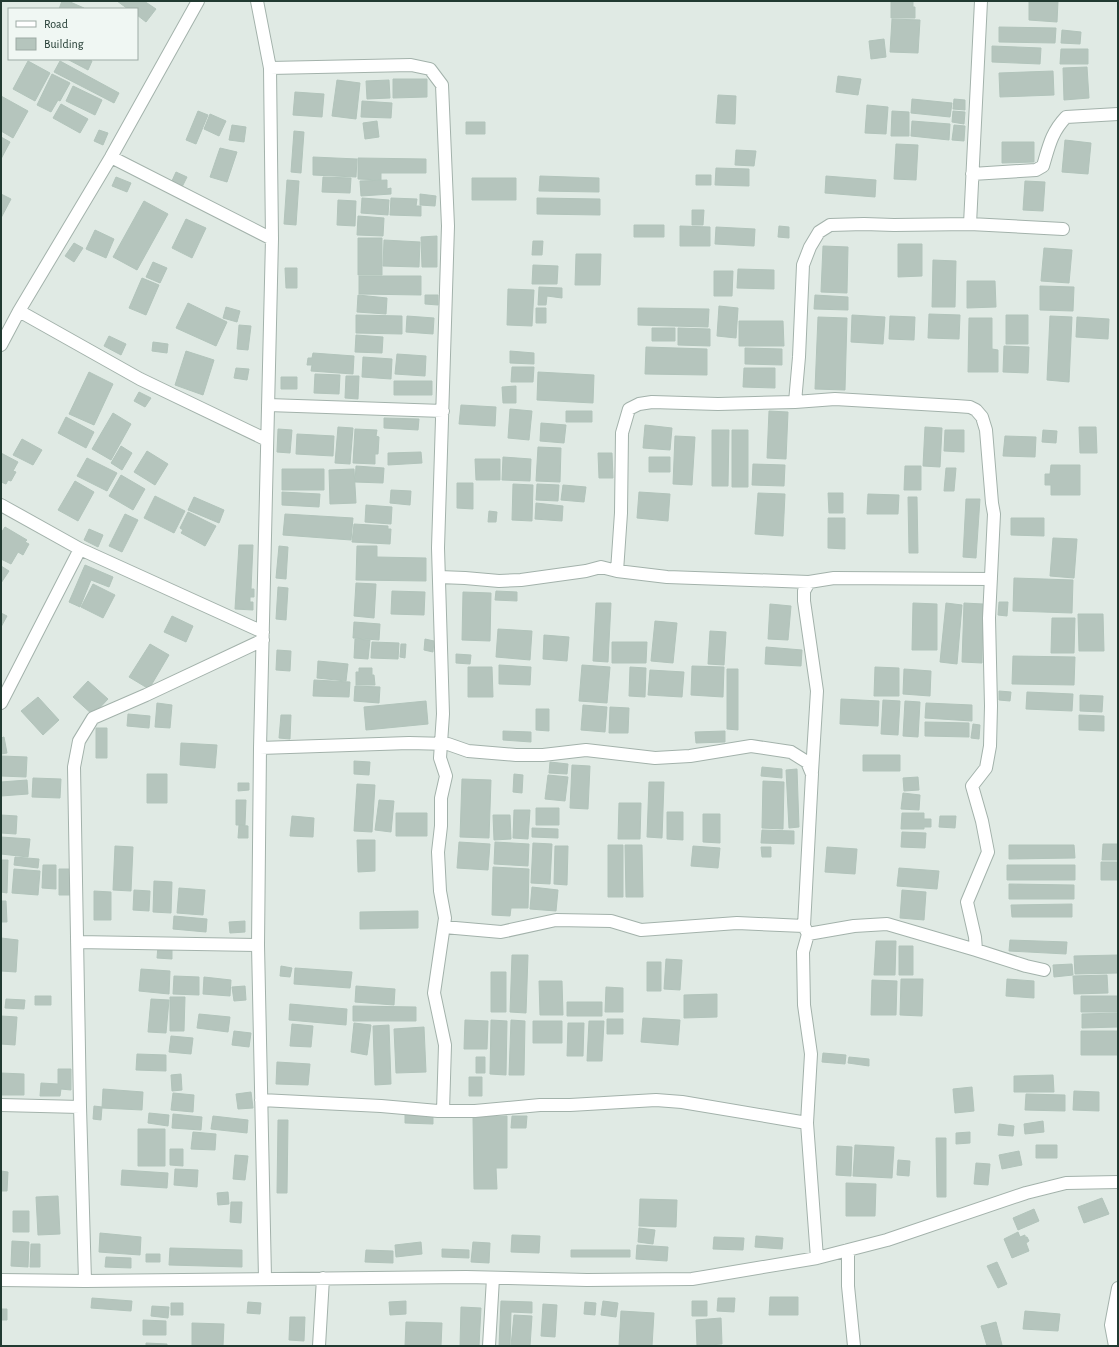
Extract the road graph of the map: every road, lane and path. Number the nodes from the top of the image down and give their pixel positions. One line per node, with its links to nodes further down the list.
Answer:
1 (198, 1): 6 (street)
2 (257, 1): 4 (street)
3 (981, 1): 7 (street)
4 (270, 68): 10 (street); 15 (street)
5 (1118, 114): 7 (street)
6 (111, 157): 10 (street); 11 (street)
7 (972, 174): 8 (street)
8 (970, 224): 9 (street); 13 (street)
9 (1063, 229)
10 (272, 239): 14 (street)
11 (20, 310): 12 (street); 16 (street)
12 (1, 345)
13 (795, 402): 19 (street); 21 (street)
14 (268, 405): 15 (street); 16 (street)
15 (443, 411): 20 (street)
16 (267, 440): 23 (street)
17 (1, 505): 18 (street)
18 (80, 549): 23 (street); 24 (street)
19 (617, 571): 20 (street); 22 (street)
20 (439, 577): 25 (street)
21 (991, 579): 22 (street); 32 (street)
22 (809, 582): 27 (street)
23 (263, 636): 26 (street); 30 (street)
24 (1, 703)
25 (440, 744): 26 (street); 27 (street); 28 (street)
26 (260, 748): 31 (street)
27 (812, 774): 29 (street)
28 (444, 927): 29 (street); 37 (street)
29 (806, 930): 32 (street); 38 (street)
30 (78, 942): 31 (street); 36 (street)
31 (258, 945): 34 (street)
32 (976, 950): 33 (street)
33 (1044, 970)
34 (262, 1100): 37 (street); 42 (street)
35 (1, 1105): 36 (street)
36 (80, 1107): 46 (street)
37 (443, 1111): 38 (street)
38 (807, 1122): 41 (street)
39 (1118, 1182): 40 (street)
40 (848, 1250): 41 (street); 50 (street)
41 (817, 1258): 44 (street)
42 (265, 1278): 43 (street); 46 (street)
43 (323, 1278): 44 (street); 48 (street)
44 (493, 1278): 49 (street)
45 (1, 1280): 46 (street)
46 (85, 1281)
47 (1118, 1288): 51 (street)
48 (319, 1346)
49 (488, 1346)
50 (854, 1346)
51 (1115, 1346)

